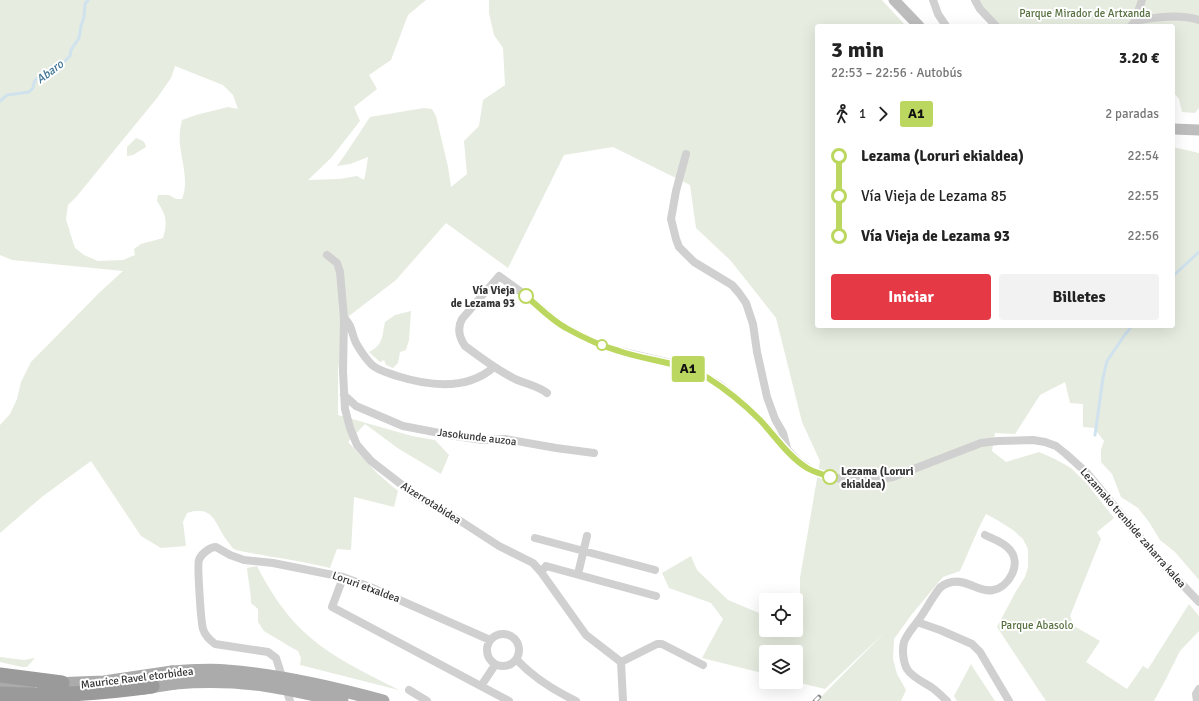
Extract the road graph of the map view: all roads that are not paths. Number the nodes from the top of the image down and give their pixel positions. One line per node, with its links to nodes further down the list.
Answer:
1 (894, 0): 7 (street)
2 (933, 0): 8 (street)
3 (975, 0): 9 (street)
4 (1142, 0): 6 (street)
5 (1199, 20): 6 (street)
6 (1133, 23)
7 (917, 24)
8 (945, 24)
9 (994, 24)
10 (1175, 129): 11 (street)
11 (1199, 130)
12 (686, 154): 18 (street)
13 (327, 255): 14 (street, Aizerrotabidea)
14 (344, 318): 15 (street); 17 (street, Aizerrotabidea)
15 (494, 367): 16 (street); 18 (street)
16 (547, 393)
17 (344, 395): 19 (street, Jasokunde auzoa); 25 (street, Aizerrotabidea)
18 (788, 451): 29 (street, Lezamako trenbide zaharra kalea)
19 (594, 453)
20 (985, 535): 30 (street)
21 (587, 536): 23 (street)
22 (535, 538): 23 (street)
23 (584, 551): 24 (street); 26 (street)
24 (655, 570)
25 (542, 572): 26 (street); 33 (street, Aizerrotabidea)
26 (578, 574): 28 (street)
27 (341, 583): 39 (street, Loruri etxaldea)
28 (656, 596)
29 (1199, 602)
30 (917, 622): 54 (street); 55 (street)
31 (490, 640): 32 (street); 32 (street); 47 (street, Loruri etxaldea)
32 (517, 660): 52 (street)
33 (621, 662): 34 (street); 53 (street)
34 (703, 665)
35 (493, 668): 39 (street)
36 (0, 676): 41 (highway)
37 (62, 684): 40 (main road); 41 (highway)
38 (152, 686): 40 (highway, Maurice Ravel etorbidea); 46 (main road, Maurice Ravel etorbidea); 48 (main road, Maurice Ravel etorbidea, bridge)
39 (481, 686): 51 (street, Loruri etxaldea)
40 (106, 687): 41 (highway); 45 (highway); 49 (main road, Maurice Ravel etorbidea, bridge)
41 (39, 688): 43 (highway)
42 (1199, 689): 56 (street)
43 (3, 690)
44 (409, 690): 50 (street)
45 (60, 701)
46 (86, 701)
47 (290, 701)
48 (342, 701)
49 (383, 701)
50 (427, 701)
51 (509, 701)
52 (576, 701)
53 (623, 701)
54 (947, 701)
55 (1009, 701)
56 (1197, 701)

